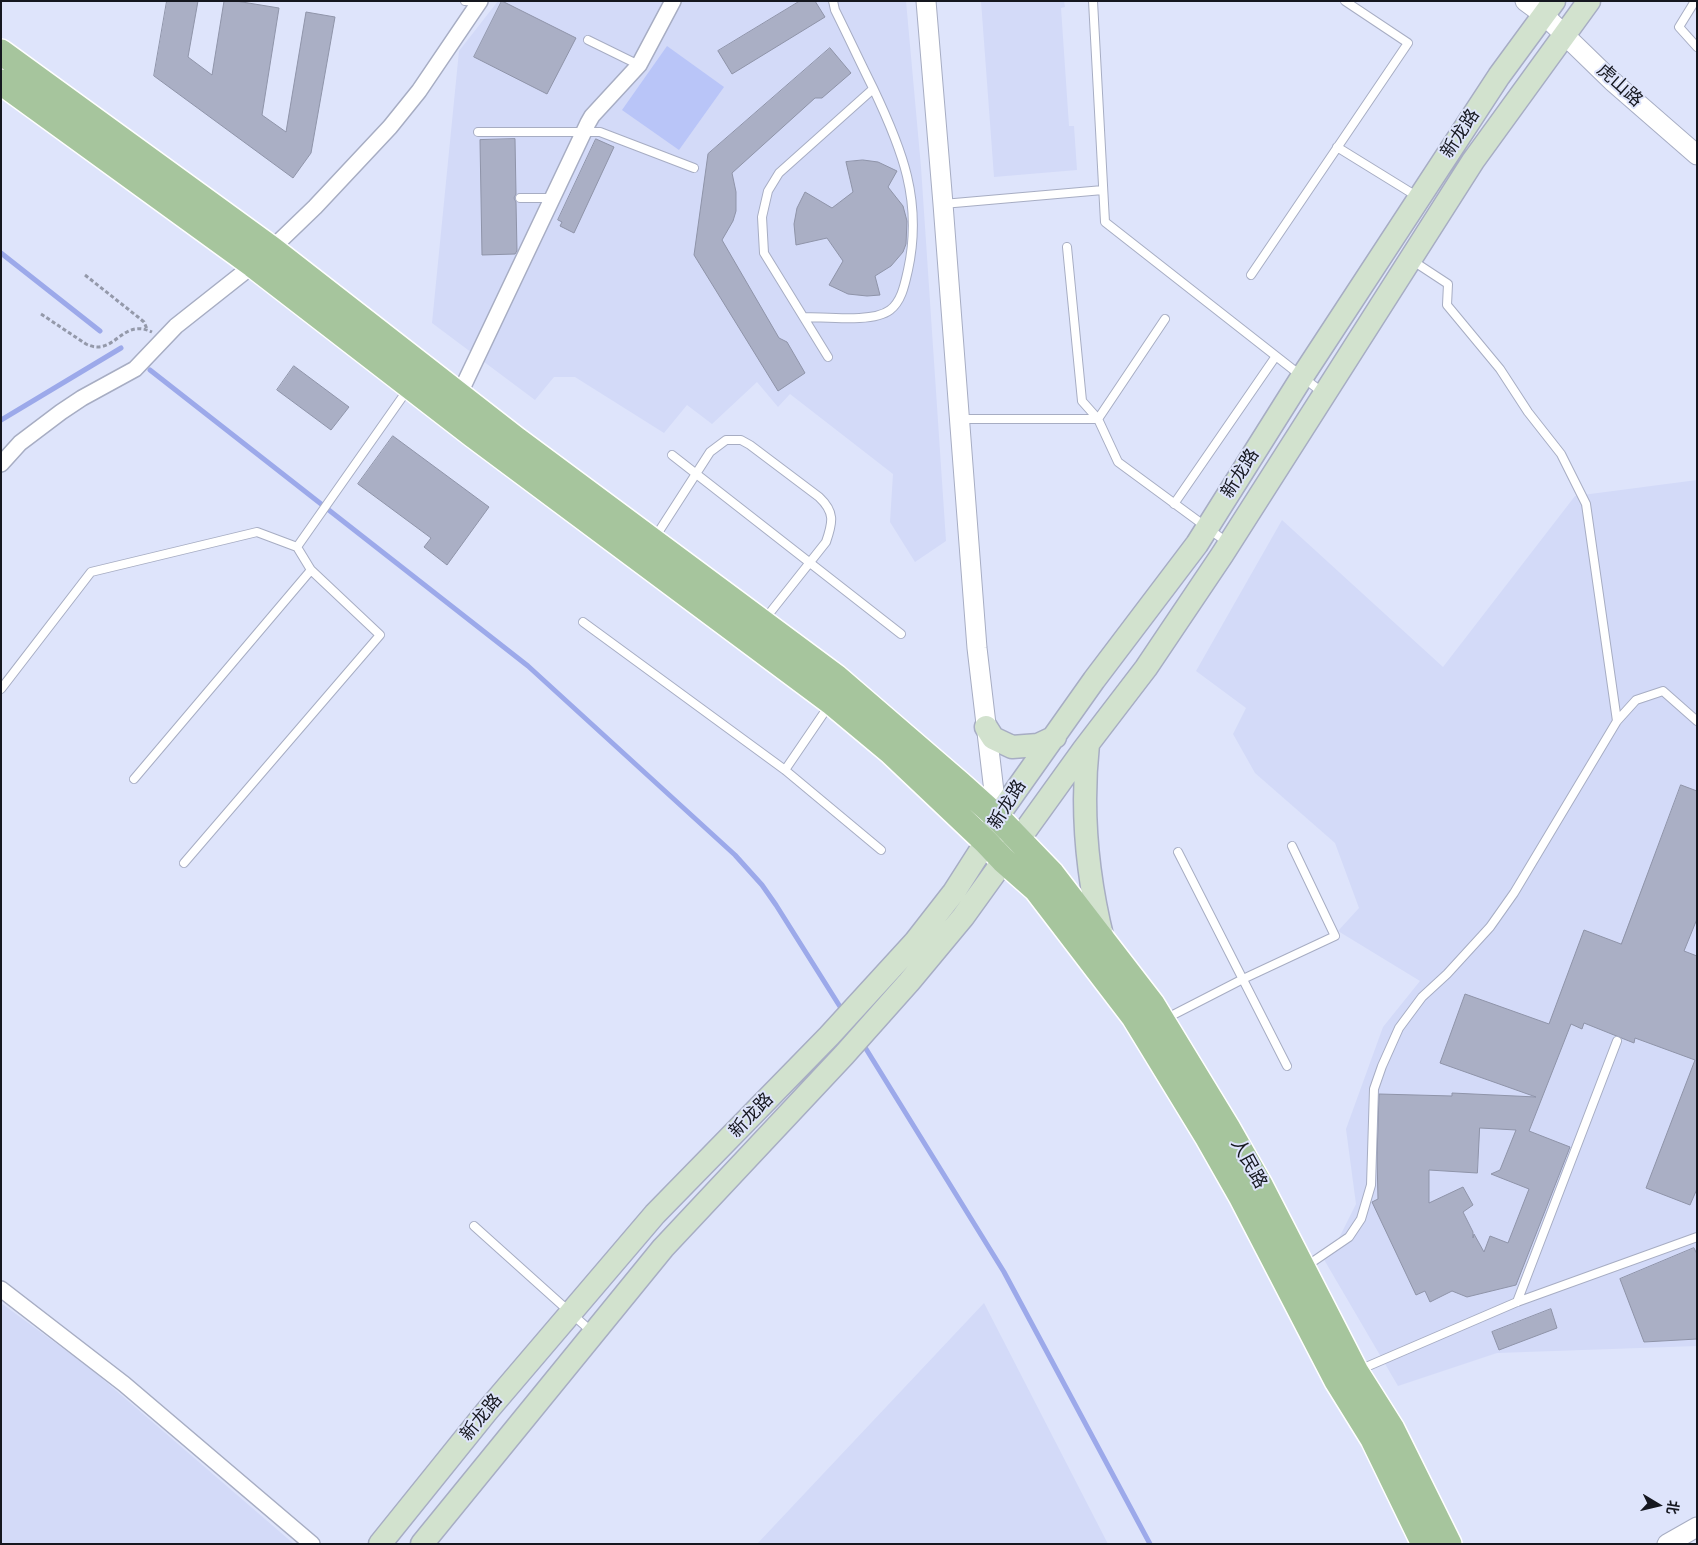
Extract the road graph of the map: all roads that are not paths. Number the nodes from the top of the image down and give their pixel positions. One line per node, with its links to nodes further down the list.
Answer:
1 (673, 1): 15 (street)
2 (833, 1): 17 (lane)
3 (926, 1): 27 (street)
4 (1093, 1): 23 (lane)
5 (1345, 1): 20 (lane)
6 (1525, 1): 10 (street, 虎山路)
7 (1589, 1): 11 (main road, 新龙路)
8 (1695, 1): 13 (lane)
9 (475, 2): 29 (street)
10 (1549, 8): 11 (street, 虎山路); 26 (main road, 新龙路)
11 (1564, 34): 21 (street, 虎山路); 30 (main road, 新龙路)
12 (588, 40): 15 (lane)
13 (1697, 47)
14 (1, 52): 29 (main road, 人民路)
15 (639, 65): 18 (street)
16 (1, 82): 31 (main road, 人民路)
17 (873, 89): 33 (lane); 33 (lane)
18 (584, 131): 19 (lane); 22 (lane); 25 (street)
19 (478, 132)
20 (1337, 147): 26 (lane); 32 (lane)
21 (1697, 155)
22 (694, 168)
23 (1103, 190): 27 (lane); 35 (lane)
24 (520, 198): 25 (lane)
25 (552, 198): 39 (street)
26 (1419, 198): 37 (main road, 新龙路)
27 (943, 204): 41 (street)
28 (1067, 246): 42 (lane)
29 (272, 249): 31 (street); 39 (main road, 人民路)
30 (1410, 259): 40 (main road, 新龙路); 59 (lane)
31 (253, 265): 38 (main road, 人民路); 44 (street)
32 (1251, 275)
33 (804, 317): 36 (lane)
34 (1165, 319): 42 (lane)
35 (1276, 356): 37 (lane); 46 (lane)
36 (828, 357)
37 (1302, 377): 40 (lane); 47 (main road, 新龙路)
38 (410, 386): 50 (lane); 57 (main road, 人民路)
39 (459, 394): 48 (main road, 人民路)
40 (1324, 394): 49 (main road, 新龙路)
41 (959, 418): 42 (lane); 60 (street)
42 (1098, 419): 46 (lane)
43 (672, 455): 45 (lane)
44 (1, 464)
45 (696, 474): 48 (lane); 51 (lane); 51 (lane)
46 (1174, 504): 47 (lane)
47 (1207, 528): 49 (lane); 61 (main road, 新龙路)
48 (653, 541): 54 (main road, 人民路)
49 (1229, 544): 62 (main road, 新龙路)
50 (297, 547): 52 (lane); 56 (lane)
51 (810, 562): 54 (lane); 55 (lane)
52 (311, 570): 64 (lane); 72 (lane)
53 (583, 622): 63 (lane)
54 (763, 623): 65 (main road, 人民路)
55 (901, 634)
56 (1, 689)
57 (831, 702): 63 (lane); 67 (main road, 人民路)
58 (1697, 720): 59 (lane)
59 (1617, 721): 80 (lane)
60 (986, 727): 61 (main road); 65 (street)
61 (1055, 737): 65 (main road, 新龙路)
62 (1088, 744): 66 (main road, 新龙路); 73 (main road)
63 (785, 770): 69 (lane)
64 (134, 779)
65 (997, 817): 66 (main road, 人民路); 67 (main road, 新龙路)
66 (1018, 840): 71 (main road, 新龙路); 73 (main road, 人民路)
67 (986, 842): 71 (main road, 人民路); 83 (main road, 新龙路)
68 (1292, 846): 74 (lane)
69 (881, 850)
70 (1178, 852): 74 (lane)
71 (1003, 860): 75 (main road, 人民路); 84 (main road, 新龙路)
72 (184, 863)
73 (1103, 941): 75 (main road, 人民路)
74 (1243, 979): 75 (lane); 77 (lane)
75 (1152, 1026): 80 (main road, 人民路)
76 (1617, 1041): 82 (lane)
77 (1287, 1066)
78 (474, 1226): 83 (lane)
79 (1697, 1237): 82 (lane)
80 (1294, 1273): 85 (main road, 人民路)
81 (1, 1289): 87 (street)
82 (1517, 1302): 85 (lane)
83 (570, 1313): 84 (lane); 88 (main road, 新龙路)
84 (593, 1334): 89 (main road, 新龙路)
85 (1346, 1376): 90 (main road, 人民路); 91 (main road, 人民路)
86 (1697, 1527): 92 (street)
87 (312, 1544)
88 (380, 1544)
89 (422, 1544)
90 (1424, 1544)
91 (1449, 1544)
92 (1667, 1544)

